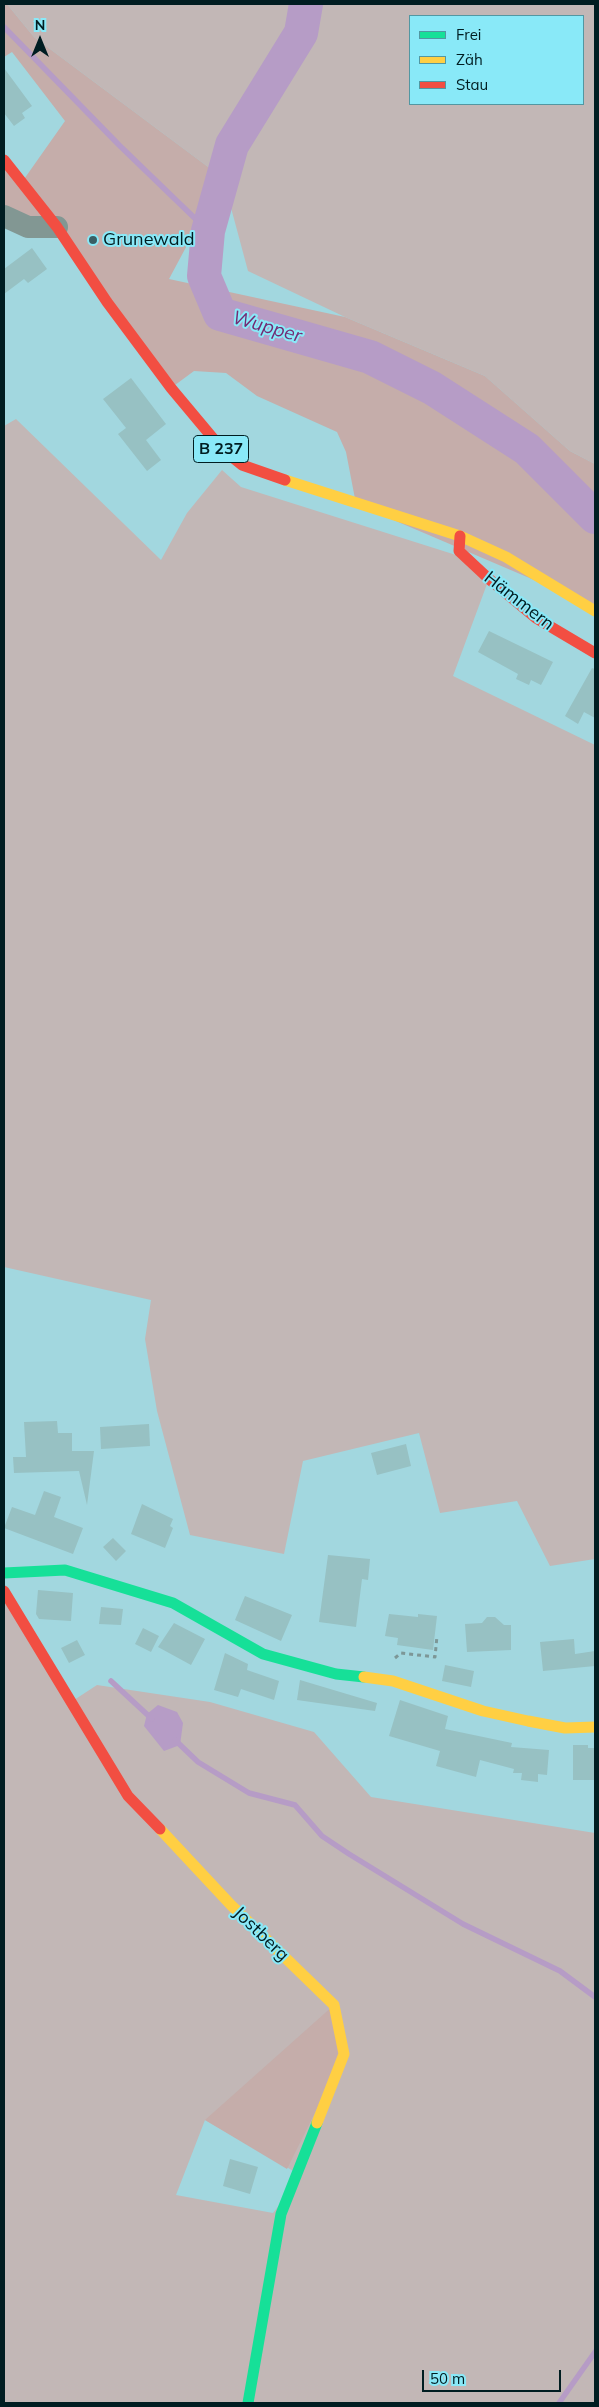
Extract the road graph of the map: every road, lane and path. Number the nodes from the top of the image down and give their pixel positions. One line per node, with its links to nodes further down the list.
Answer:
1 (4, 160): 3 (street, B 237)
2 (4, 216): 3 (street)
3 (57, 227): 4 (street, B 237)
4 (460, 536): 5 (street, B 237); 6 (street, Hämmern)
5 (595, 610)
6 (595, 653)
7 (4, 1573): 11 (street)
8 (4, 1591): 12 (street, Jostberg)
9 (437, 1636): 10 (path)
10 (394, 1658)
11 (595, 1727)
12 (248, 2403)

